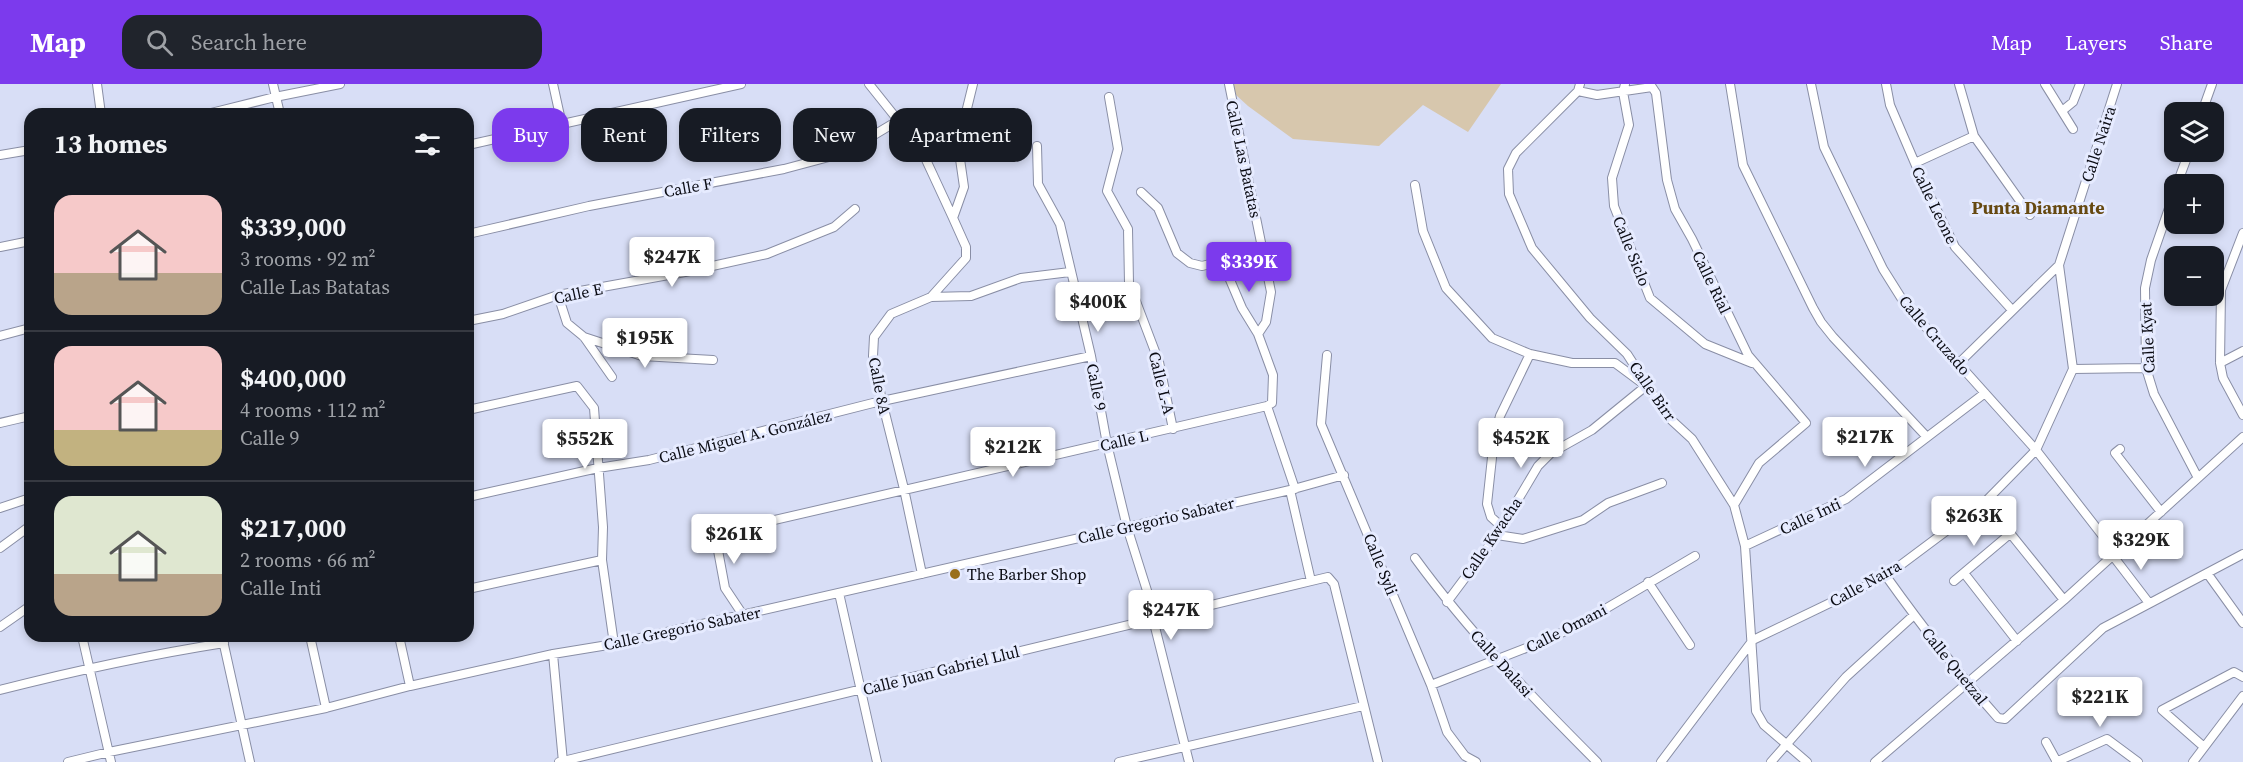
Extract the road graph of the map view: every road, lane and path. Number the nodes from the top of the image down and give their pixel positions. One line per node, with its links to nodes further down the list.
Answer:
1 (97, 84): 22 (street)
2 (273, 84): 19 (street)
3 (340, 84): 19 (street)
4 (553, 84): 25 (street)
5 (741, 84): 28 (street)
6 (869, 84): 26 (street)
7 (974, 84): 43 (street)
8 (1229, 84): 56 (street, Calle Las Batatas)
9 (1730, 84): 79 (street)
10 (1811, 84): 65 (street, Calle Cruzado)
11 (1886, 84): 38 (street, Calle Leone)
12 (1959, 84): 31 (street)
13 (2045, 84): 27 (street, Calle Naira)
14 (2080, 84): 27 (street)
15 (2117, 84): 49 (street, Calle Naira)
16 (2212, 84): 21 (street)
17 (1579, 87): 18 (street, Calle Rial); 70 (street, Calle Birr)
18 (1624, 88): 64 (street, Calle Rial); 64 (street, Calle Siclo)
19 (275, 97): 23 (street); 24 (street)
20 (1109, 97): 78 (street, Calle L-A)
21 (2206, 102)
22 (100, 108)
23 (234, 108)
24 (278, 108)
25 (558, 108)
26 (889, 108)
27 (2062, 111): 30 (street, Calle Naira)
28 (569, 123)
29 (889, 126): 45 (street, Calle F)
30 (2073, 129)
31 (1974, 136): 38 (street); 42 (street)
32 (492, 140): 33 (street)
33 (474, 144)
34 (1037, 146): 50 (street, Calle 9)
35 (24, 151): 36 (street)
36 (0, 155)
37 (927, 162): 43 (street)
38 (1915, 163): 53 (street, Calle Leone)
39 (1415, 185): 60 (street)
40 (1141, 192): 56 (street)
41 (855, 209): 51 (street, Calle E)
42 (2030, 215)
43 (953, 218): 52 (street)
44 (2164, 223): 67 (street, Calle Kyat)
45 (474, 233)
46 (2243, 233): 66 (street)
47 (24, 242): 48 (street)
48 (0, 248)
49 (2059, 265): 53 (street); 68 (street, Calle Naira)
50 (1070, 272): 52 (street, Calle 8A); 62 (street, Calle 9)
51 (558, 295): 54 (street, Calle E); 58 (street)
52 (931, 297): 72 (street, Calle 8A)
53 (2012, 310): 65 (street)
54 (474, 320)
55 (24, 330): 57 (street)
56 (1258, 334): 73 (street)
57 (0, 336)
58 (584, 337): 63 (street); 69 (street)
59 (2243, 351): 66 (street)
60 (1530, 354): 70 (street); 96 (street)
61 (1327, 355): 85 (street, Calle Syli)
62 (1091, 356): 72 (street, Calle Miguel A. González); 81 (street, Calle 9)
63 (713, 360)
64 (1754, 363): 93 (street, Calle Rial)
65 (1959, 363): 71 (street, Calle Cruzado)
66 (2220, 363): 75 (street)
67 (2146, 368): 68 (street); 86 (street, Calle Kyat)
68 (2073, 369): 83 (street, Calle Naira)
69 (612, 378)
70 (1646, 386): 93 (street, Calle Birr); 96 (street, Calle Kwacha)
71 (1985, 393): 79 (street, Calle Inti); 83 (street, Calle Cruzado)
72 (882, 401): 84 (street, Calle Miguel A. González); 88 (street, Calle 8A)
73 (1267, 406): 78 (street, Calle L); 89 (street)
74 (474, 409): 84 (street)
75 (2243, 415)
76 (24, 417): 77 (street)
77 (0, 423)
78 (1173, 429): 81 (street, Calle L)
79 (1926, 436): 101 (street, Calle Inti)
80 (2243, 437): 86 (street)
81 (1107, 444): 88 (street, Calle L); 97 (street, Calle 9)
82 (2120, 449): 95 (street)
83 (2036, 450): 92 (street, Calle Naira); 104 (street, Calle Cruzado)
84 (598, 468): 90 (street, Calle Miguel A. González); 107 (street)
85 (1344, 475): 89 (street, Calle Gregorio Sabater); 141 (street, Calle Syli)
86 (2198, 478): 95 (street)
87 (1662, 483): 100 (street)
88 (904, 489): 110 (street, Calle 8A); 121 (street, Calle L)
89 (1292, 490): 97 (street, Calle Gregorio Sabater); 112 (street)
90 (474, 496)
91 (24, 500): 94 (street)
92 (1985, 502): 99 (street); 111 (street, Calle Naira)
93 (1734, 505): 101 (street, Calle Birr)
94 (0, 508)
95 (2161, 512): 104 (street)
96 (1503, 526): 100 (street, Calle Kwacha)
97 (1127, 527): 110 (street, Calle Gregorio Sabater); 123 (street, Calle 9)
98 (24, 530): 102 (street)
99 (2011, 533): 108 (street); 117 (street)
100 (1497, 535): 118 (street, Calle Kwacha)
101 (1745, 546): 126 (street, Calle Birr)
102 (0, 548)
103 (2243, 554): 109 (street, Calle Quetzal)
104 (2115, 555): 117 (street); 119 (street, Calle Cruzado)
105 (1695, 556): 114 (street, Calle Omani)
106 (1415, 558): 118 (street, Calle Dalasi)
107 (602, 560): 115 (street); 133 (street)
108 (1964, 573): 113 (street); 132 (street)
109 (2207, 573): 119 (street, Calle Quetzal); 124 (street)
110 (922, 574): 116 (street, Calle Gregorio Sabater)
111 (1886, 576): 122 (street, Calle Quetzal); 126 (street, Calle Naira)
112 (1311, 581): 123 (street, Calle Juan Gabriel Llul); 145 (street, Calle Juan Gabriel Llul)
113 (1954, 581)
114 (1648, 582): 134 (street); 136 (street, Calle Omani)
115 (474, 588)
116 (839, 592): 121 (street, Calle Gregorio Sabater); 142 (street)
117 (2064, 600): 132 (street)
118 (1447, 602): 136 (street, Calle Dalasi)
119 (2149, 603): 139 (street, Calle Quetzal)
120 (24, 610): 125 (street)
121 (743, 615): 133 (street, Calle Gregorio Sabater)
122 (1914, 615): 139 (street, Calle Quetzal); 149 (street)
123 (1153, 619): 142 (street, Calle Juan Gabriel Llul); 150 (street, Calle 9)
124 (2243, 623)
125 (0, 627)
126 (1753, 640): 149 (street, Calle Birr); 163 (street, Calle Naira)
127 (83, 642): 137 (street)
128 (213, 642): 137 (street)
129 (223, 642): 147 (street)
130 (310, 642): 146 (street)
131 (400, 642): 140 (street)
132 (2017, 642): 139 (street)
133 (614, 644): 135 (street, Calle Gregorio Sabater)
134 (1690, 645)
135 (553, 654): 140 (street, Calle Gregorio Sabater); 156 (street)
136 (1499, 660): 141 (street, Calle Omani); 162 (street, Calle Dalasi)
137 (88, 668): 143 (street); 152 (street)
138 (2243, 677): 151 (street)
139 (1968, 684): 166 (street)
140 (410, 686): 146 (street, Calle Gregorio Sabater)
141 (1431, 686): 161 (street, Calle Syli)
142 (860, 689): 156 (street, Calle Juan Gabriel Llul); 157 (street)
143 (0, 690)
144 (2243, 696): 151 (street)
145 (1364, 706): 150 (street); 160 (street)
146 (326, 708): 147 (street, Calle Gregorio Sabater)
147 (242, 726): 152 (street, Calle Gregorio Sabater); 155 (street)
148 (2046, 742): 167 (street)
149 (1786, 744): 164 (street); 165 (street, Calle Birr)
150 (1185, 745): 158 (street); 159 (street, Calle 9)
151 (2204, 747): 169 (street)
152 (109, 752): 153 (street, Calle Gregorio Sabater); 154 (street)
153 (68, 762)
154 (111, 762)
155 (250, 762)
156 (562, 762)
157 (877, 762)
158 (1119, 762)
159 (1189, 762)
160 (1378, 762)
161 (1476, 762)
162 (1597, 762)
163 (1660, 762)
164 (1771, 762)
165 (1807, 762)
166 (1875, 762)
167 (2056, 762): 168 (street)
168 (2138, 762)
169 (2193, 762)

